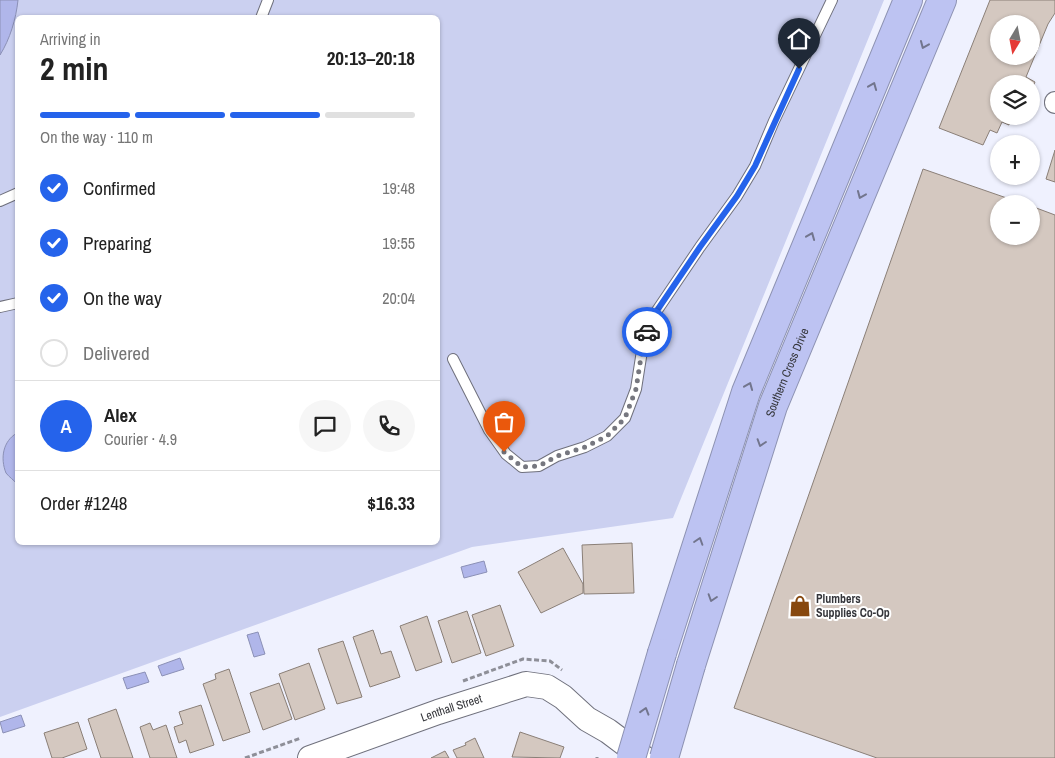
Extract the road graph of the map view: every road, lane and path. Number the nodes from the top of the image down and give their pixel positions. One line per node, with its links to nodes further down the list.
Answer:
1 (268, 0): 5 (lane)
2 (832, 0): 10 (lane)
3 (908, 0): 14 (highway, one-way to 3, bridge)
4 (942, 0): 16 (highway, Southern Cross Drive, one-way to 16, bridge)
5 (261, 15)
6 (15, 194): 7 (lane)
7 (0, 201)
8 (15, 303): 9 (lane)
9 (0, 307)
10 (453, 360)
11 (588, 718): 12 (street, Lenthall Street); 13 (street, Lenthall Street); 15 (street, Lenthall Street)
12 (310, 758)
13 (619, 758)
14 (631, 758)
15 (644, 758)
16 (664, 758)

